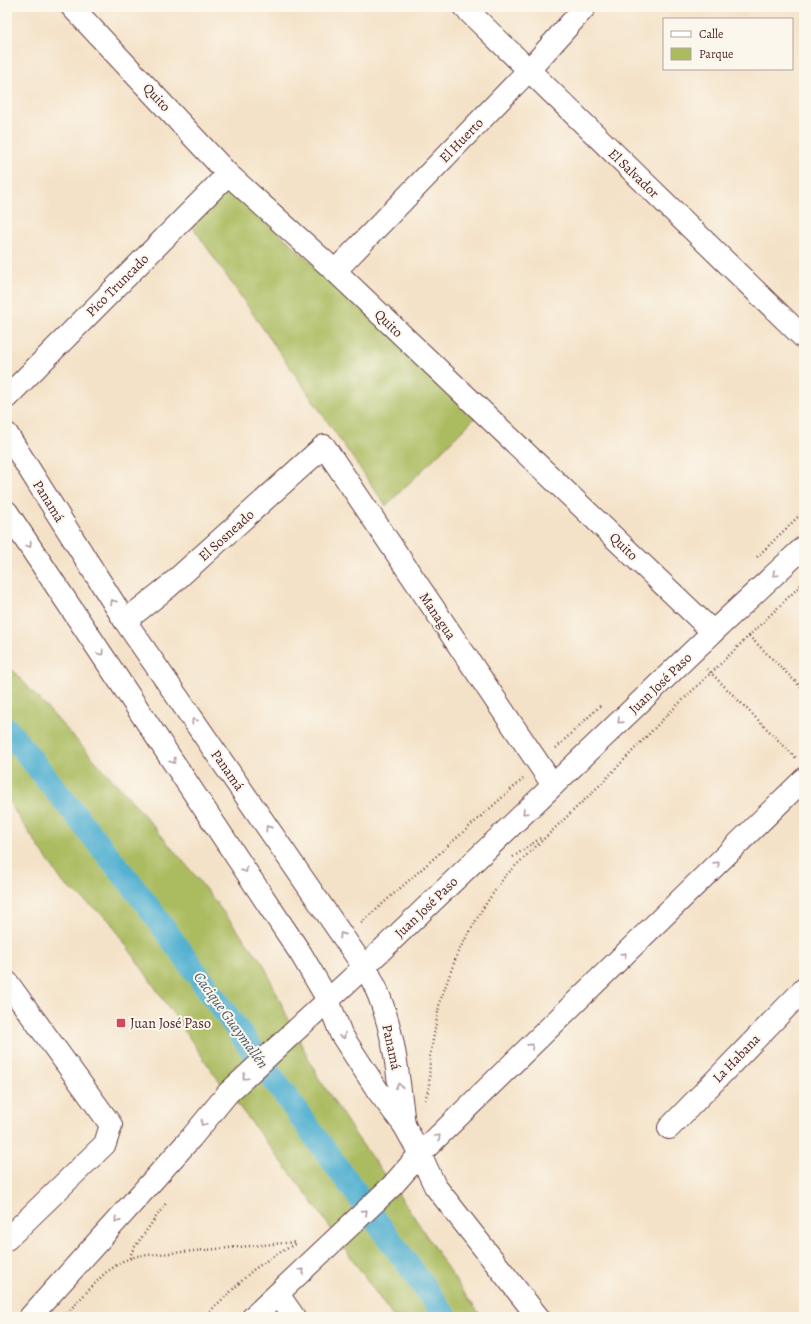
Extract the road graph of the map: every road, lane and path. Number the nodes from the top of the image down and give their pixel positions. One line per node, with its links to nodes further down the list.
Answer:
1 (72, 7): 5 (main road, Quito)
2 (464, 7): 4 (main road, El Salvador)
3 (585, 7): 4 (main road, El Huerto)
4 (529, 70): 6 (main road, El Huerto); 7 (main road, El Salvador)
5 (228, 174): 6 (main road, Quito); 8 (main road, Pico Truncado)
6 (335, 271): 18 (main road, Quito)
7 (804, 338)
8 (7, 397)
9 (7, 434): 17 (main road, Panamá, one-way to 9)
10 (324, 446): 17 (main road, El Sosneado); 24 (main road, Managua)
11 (804, 511): 14 (path)
12 (7, 512): 31 (main road, Panamá, one-way to 31)
13 (804, 547): 16 (main road, Juan José Paso, one-way to 16)
14 (753, 561)
15 (804, 582): 19 (path)
16 (729, 616): 18 (main road, Juan José Paso); 19 (path)
17 (125, 622): 28 (main road, Panamá, one-way to 17)
18 (713, 632): 20 (main road, Juan José Paso)
19 (749, 636): 21 (path); 22 (path)
20 (691, 653): 21 (path); 26 (main road, Juan José Paso, one-way to 26)
21 (711, 673): 25 (path); 33 (path)
22 (804, 690)
23 (606, 700): 24 (path)
24 (538, 765): 26 (main road, Managua); 27 (path)
25 (801, 770): 34 (main road, one-way to 25)
26 (553, 785): 28 (main road, Juan José Paso, one-way to 28)
27 (356, 927)
28 (364, 967): 31 (main road, Juan José Paso); 33 (main road, Panamá, one-way to 28)
29 (7, 982): 35 (main road)
30 (804, 989): 32 (main road, La Habana)
31 (328, 1000): 33 (main road, Panamá, one-way to 33); 37 (main road, Juan José Paso, one-way to 37)
32 (669, 1128)
33 (406, 1130): 34 (main road, Panamá)
34 (420, 1154): 36 (main road, one-way to 34); 42 (main road, Panamá)
35 (7, 1239)
36 (278, 1294): 40 (main road); 41 (main road)
37 (30, 1317)
38 (63, 1317): 39 (path)
39 (204, 1317)
40 (253, 1317)
41 (294, 1317)
42 (538, 1317)

